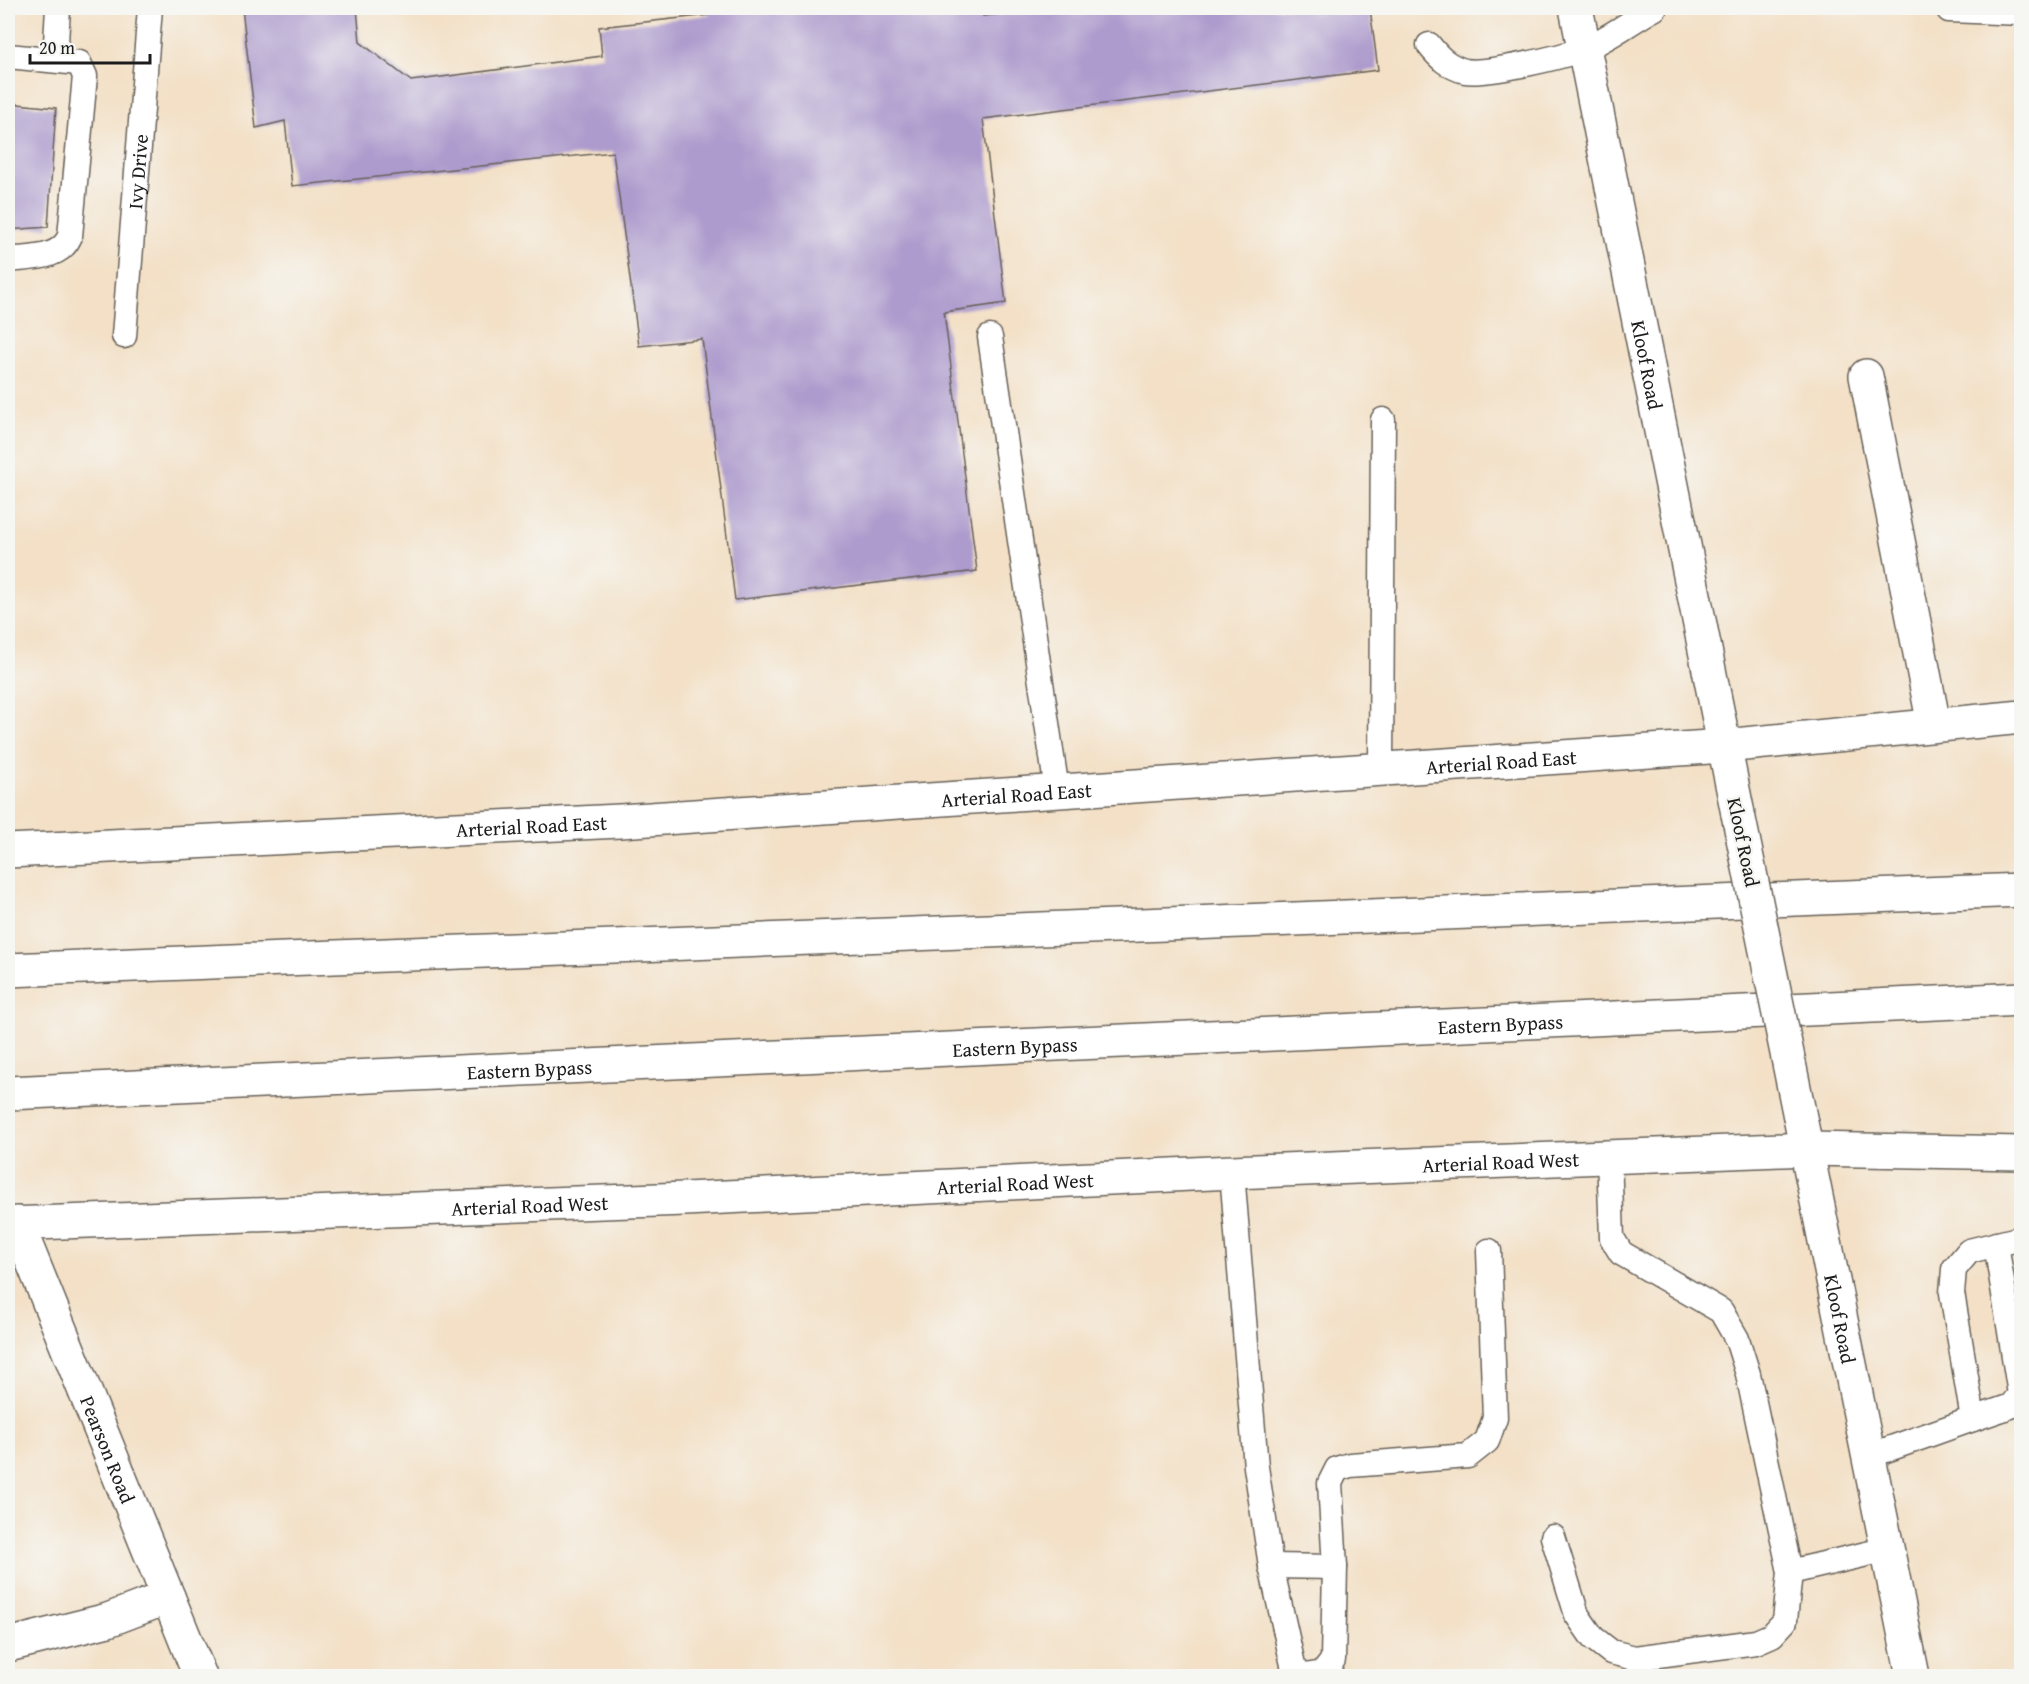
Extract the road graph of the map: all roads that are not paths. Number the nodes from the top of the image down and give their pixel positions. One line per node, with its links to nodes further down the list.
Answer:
1 (58, 8): 10 (lane)
2 (150, 8): 12 (lane, Ivy Drive)
3 (1576, 8): 8 (main road, Kloof Road)
4 (1655, 8): 8 (lane)
5 (1949, 10): 6 (lane)
6 (2022, 13)
7 (1429, 45): 8 (lane)
8 (1584, 49): 18 (main road, Kloof Road)
9 (8, 56): 10 (lane)
10 (55, 60): 11 (lane)
11 (8, 260)
12 (124, 336)
13 (990, 337): 20 (lane)
14 (1866, 376): 17 (main road)
15 (1383, 420): 19 (lane)
16 (2022, 717): 17 (main road, Arterial Road East)
17 (1934, 725): 18 (main road, Arterial Road East)
18 (1724, 746): 19 (main road, Arterial Road East); 28 (main road, Kloof Road, bridge)
19 (1382, 769): 20 (main road, Arterial Road East)
20 (1057, 791): 21 (main road, Arterial Road East)
21 (8, 851)
22 (2022, 878): 24 (main road)
23 (2022, 890): 24 (main road)
24 (1916, 894): 25 (main road)
25 (8, 969)
26 (2022, 999): 27 (main road, Eastern Bypass)
27 (8, 1093)
28 (1807, 1149): 29 (main road, Arterial Road West); 30 (main road, Arterial Road West); 37 (main road, Kloof Road)
29 (2022, 1153)
30 (1609, 1157): 31 (main road, Arterial Road West); 42 (lane)
31 (1232, 1172): 32 (main road, Arterial Road West); 40 (lane)
32 (12, 1224): 43 (main road, Pearson Road)
33 (2022, 1238): 34 (lane)
34 (1996, 1244): 36 (lane); 36 (lane)
35 (1489, 1251): 41 (lane)
36 (1973, 1419): 37 (lane)
37 (1869, 1456): 39 (main road, Kloof Road)
38 (1553, 1537): 42 (lane)
39 (1888, 1549): 42 (lane); 46 (main road, Kloof Road)
40 (1271, 1566): 41 (lane); 41 (lane)
41 (1335, 1567)
42 (1790, 1572)
43 (168, 1598): 44 (main road); 45 (main road, Pearson Road)
44 (8, 1645)
45 (200, 1677)
46 (1913, 1677)

